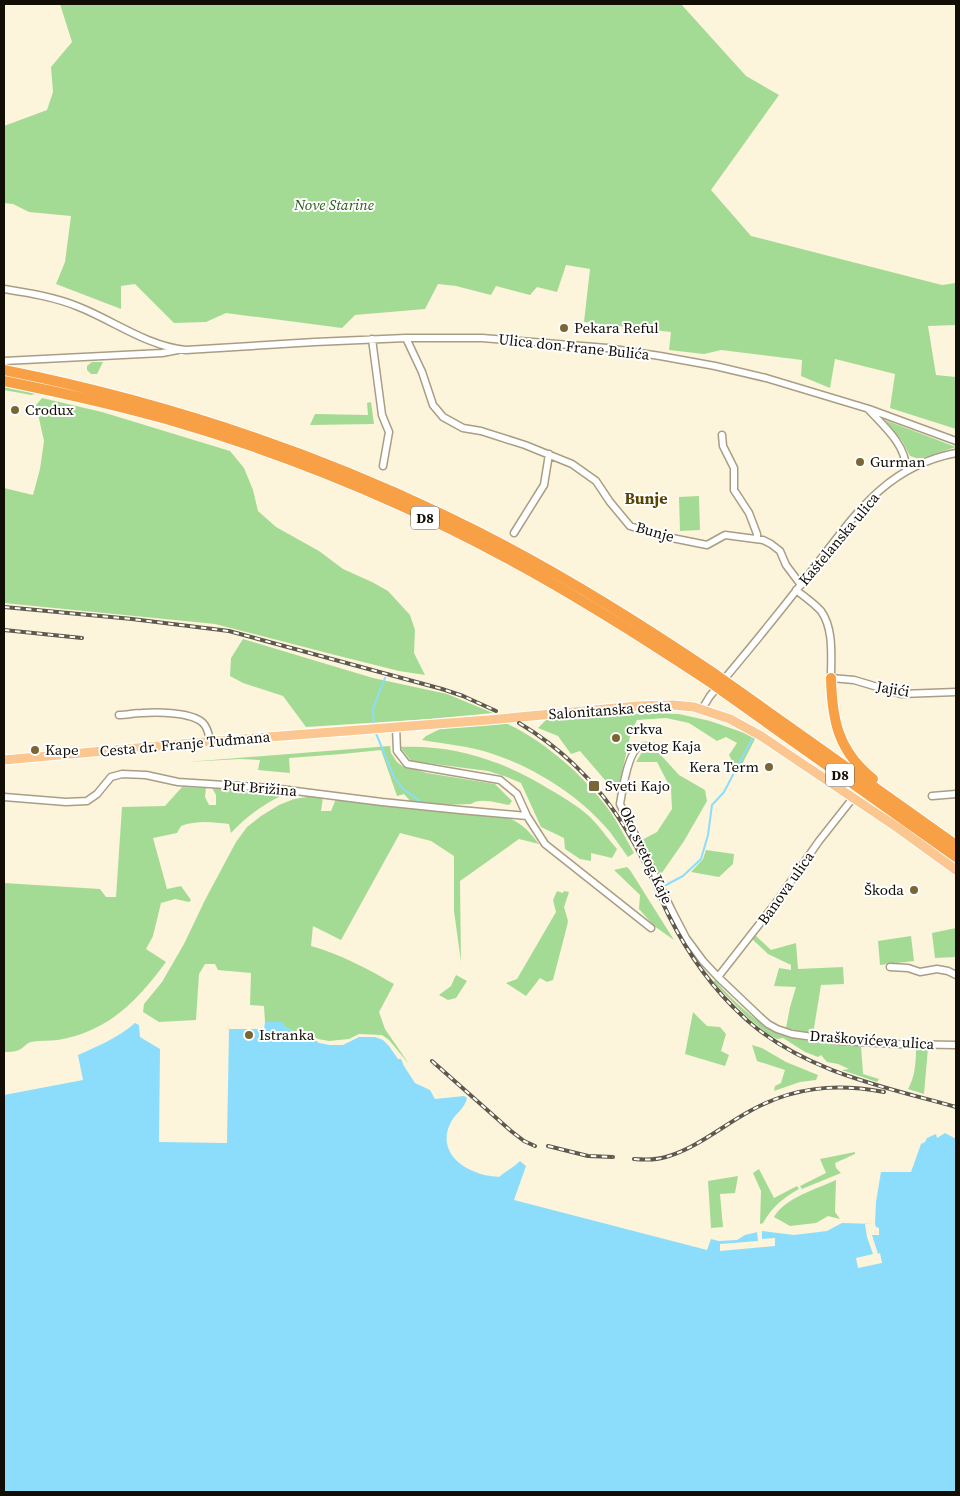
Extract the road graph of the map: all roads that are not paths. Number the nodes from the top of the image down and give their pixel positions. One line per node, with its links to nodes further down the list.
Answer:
1 (4, 289): 2 (street)
2 (143, 338): 5 (street); 6 (street)
3 (406, 338): 4 (street, Ulica don Frane Bulića); 11 (street, Ulica don Frane Bulića); 15 (street, Bunje)
4 (372, 339): 5 (street, Ulica don Frane Bulića); 16 (street)
5 (179, 350): 6 (street)
6 (141, 354): 7 (street)
7 (4, 360)
8 (4, 370): 10 (highway, D8)
9 (4, 381): 10 (highway, D8)
10 (119, 401): 22 (highway, D8, bridge)
11 (868, 409): 13 (street, Ulica don Frane Bulića); 17 (street)
12 (722, 435): 19 (street)
13 (956, 441)
14 (956, 453): 17 (street, Kaštelanska ulica)
15 (549, 454): 18 (street); 19 (street, Bunje)
16 (383, 466)
17 (906, 470): 20 (street, Kaštelanska ulica)
18 (514, 534)
19 (757, 539): 20 (street, Bunje)
20 (798, 588): 21 (street, Kaštelanska ulica); 24 (street, Kaštelanska ulica)
21 (831, 678): 23 (street, Jajići); 35 (highway)
22 (728, 689): 35 (highway, D8); 38 (highway, D8)
23 (956, 692)
24 (702, 708): 26 (main road, Salonitanska cesta); 34 (main road, Salonitanska cesta)
25 (119, 715): 28 (street)
26 (396, 726): 27 (main road, Salonitanska cesta); 36 (street)
27 (383, 728): 28 (main road, Cesta dr. Franje Tuđmana)
28 (210, 741): 30 (main road, Cesta dr. Franje Tuđmana)
29 (663, 748): 43 (street, Oko svetog Kaje)
30 (4, 760)
31 (956, 794): 32 (street)
32 (932, 796)
33 (4, 798): 36 (street, Put Brižina)
34 (852, 798): 39 (main road, Salonitanska cesta); 43 (street, Banova ulica)
35 (894, 801): 37 (highway, D8)
36 (527, 816): 40 (street)
37 (956, 845)
38 (956, 857)
39 (956, 870)
40 (651, 928)
41 (890, 967): 42 (street)
42 (956, 975)
43 (718, 977): 44 (street, Draškovićeva ulica)
44 (956, 1045)

